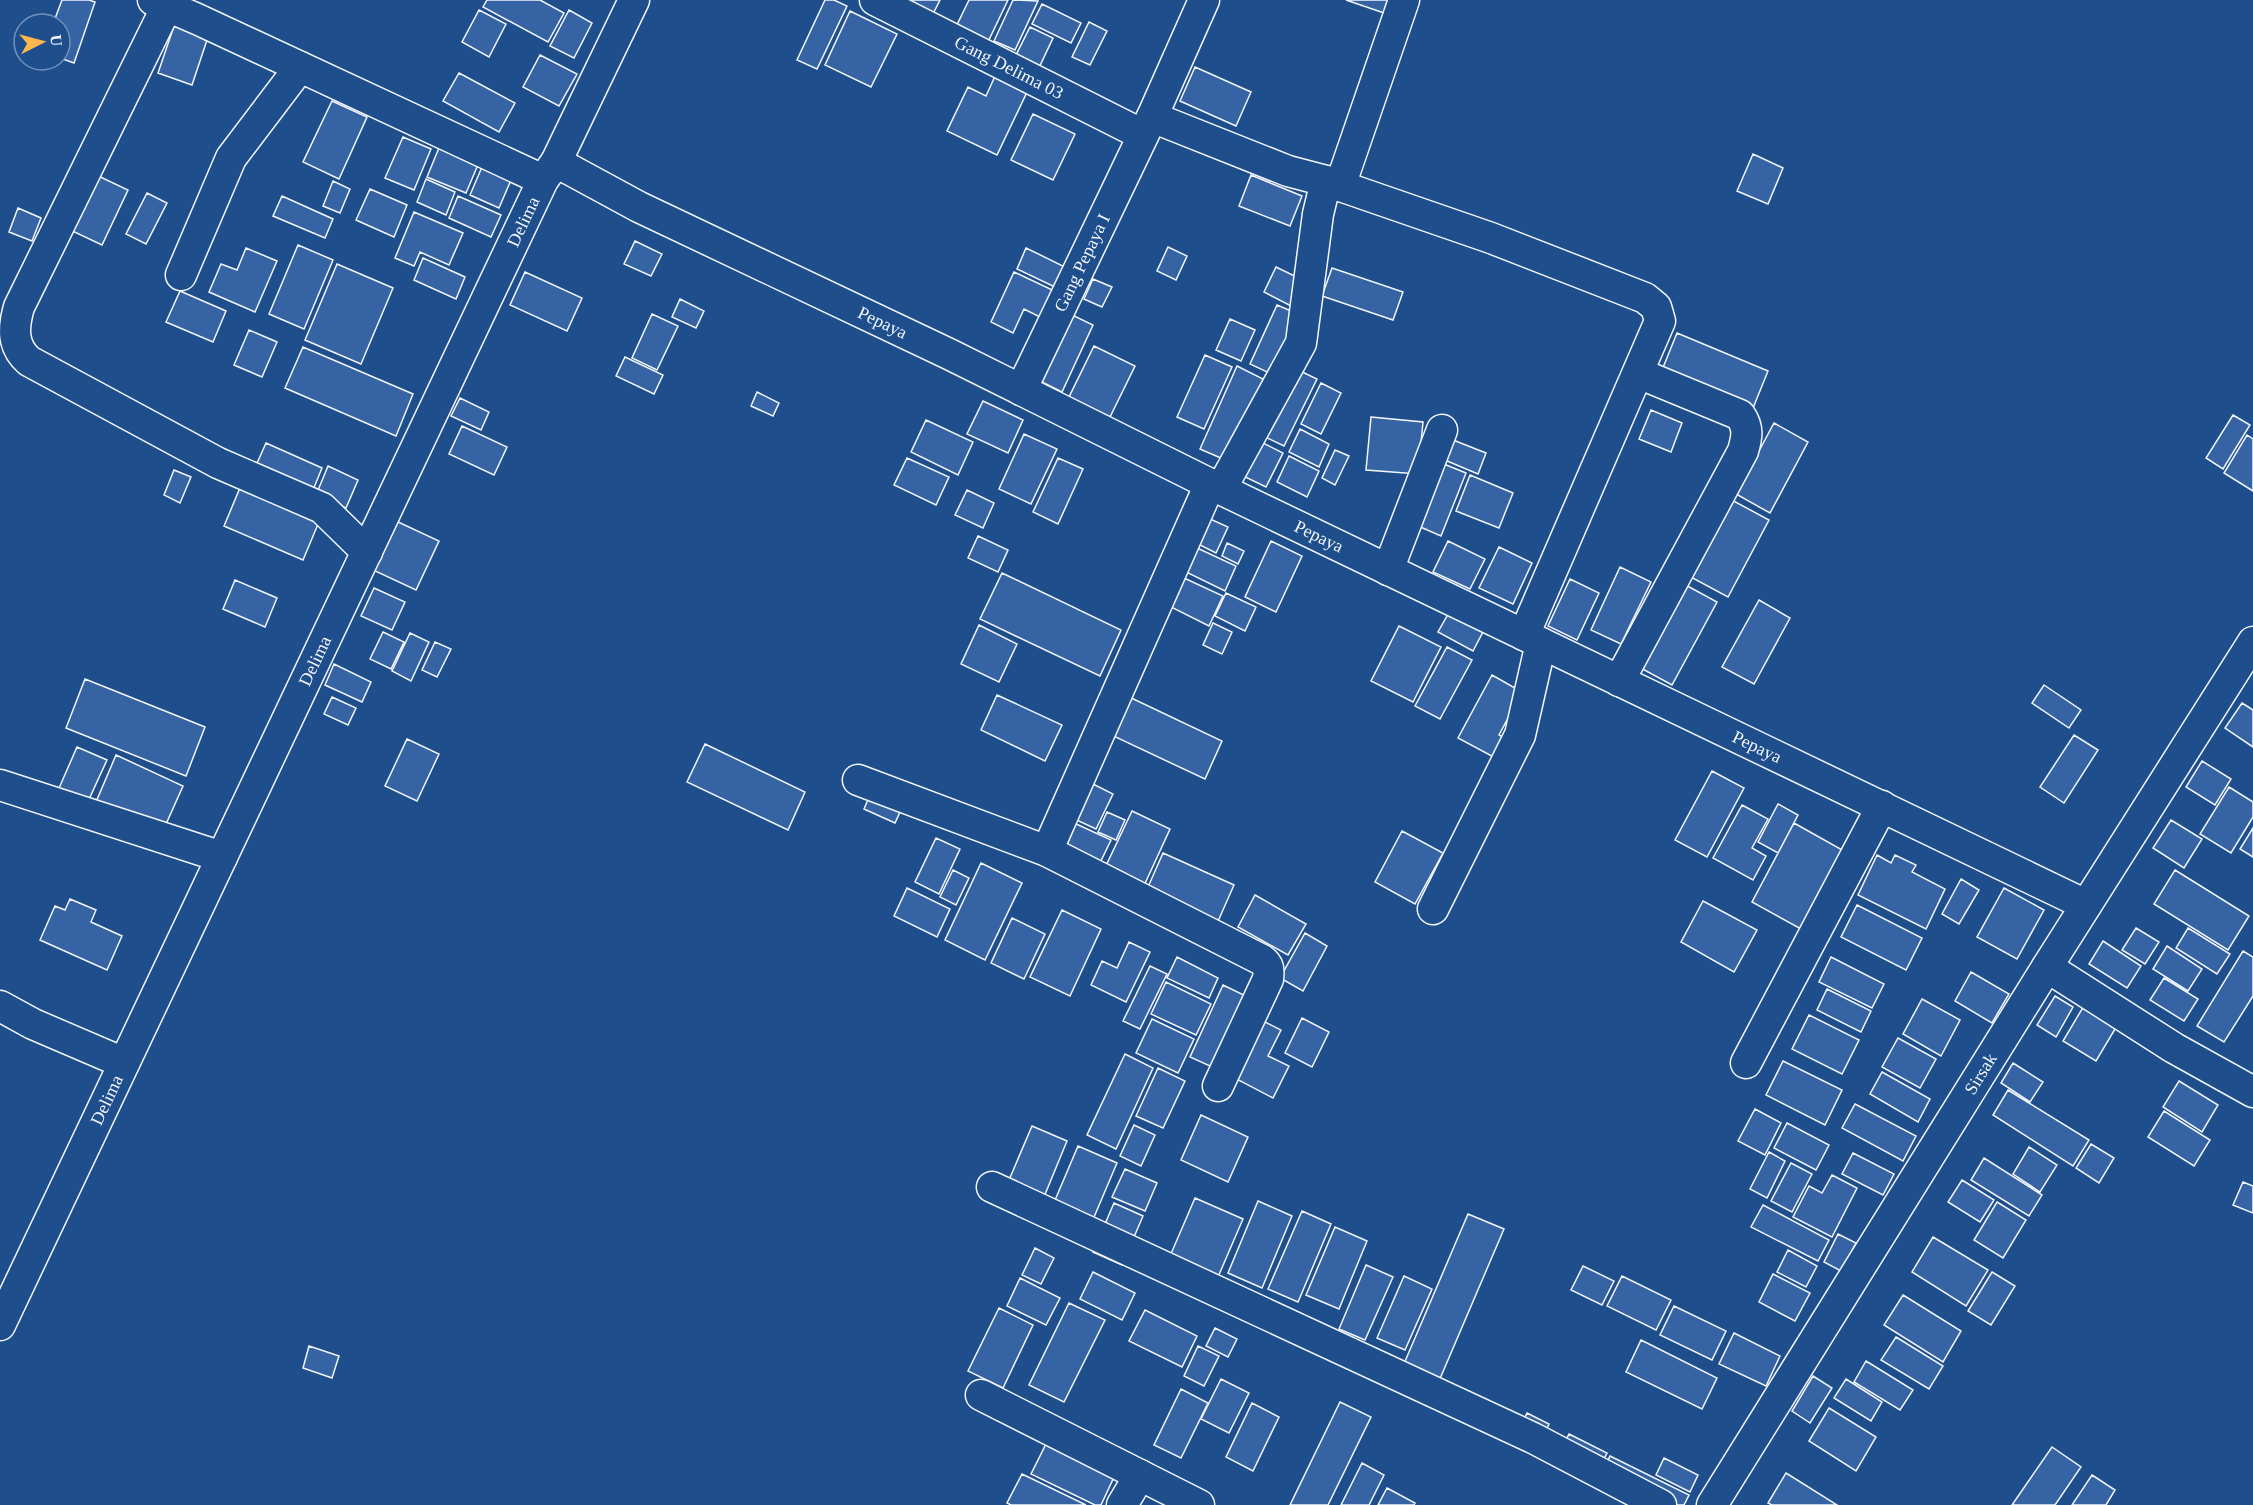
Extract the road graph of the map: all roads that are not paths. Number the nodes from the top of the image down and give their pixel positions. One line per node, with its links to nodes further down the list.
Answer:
1 (634, 0): 8 (street, Delima)
2 (875, 0): 7 (street, Gang Delima 03)
3 (1204, 0): 7 (street, Gang Pepaya I)
4 (1404, 0): 9 (street)
5 (160, 3): 6 (street, Pepaya); 15 (street)
6 (300, 67): 8 (street, Pepaya); 10 (street)
7 (1148, 126): 9 (street, Gang Delima 03); 12 (street, Gang Pepaya I)
8 (549, 171): 12 (street, Pepaya); 15 (street, Delima)
9 (1333, 183): 11 (street, Gang Delima 03); 14 (street)
10 (181, 275)
11 (1638, 373): 17 (street); 19 (street)
12 (1022, 390): 14 (street, Pepaya)
13 (1442, 430): 16 (street)
14 (1215, 487): 16 (street, Pepaya); 23 (street)
15 (367, 552): 24 (street, Delima)
16 (1388, 570): 17 (street, Pepaya)
17 (1532, 639): 19 (street, Pepaya); 26 (street)
18 (2253, 642): 25 (street, Sirsak)
19 (1619, 681): 22 (street, Pepaya)
20 (858, 780): 23 (street)
21 (0, 785): 24 (street)
22 (1882, 806): 25 (street, Pepaya); 30 (street)
23 (1047, 851): 31 (street)
24 (222, 857): 29 (street, Delima)
25 (2086, 905): 27 (street, Sirsak)
26 (1433, 909)
27 (2047, 967): 32 (street); 40 (street, Sirsak)
28 (0, 1006): 29 (street)
29 (124, 1063): 34 (street, Delima)
30 (1746, 1063)
31 (1218, 1086)
32 (2253, 1092)
33 (992, 1187): 39 (street)
34 (0, 1325)
35 (981, 1395): 36 (street)
36 (1140, 1475): 37 (street); 38 (street)
37 (1122, 1505)
38 (1199, 1505)
39 (1661, 1505)
40 (1712, 1505)

